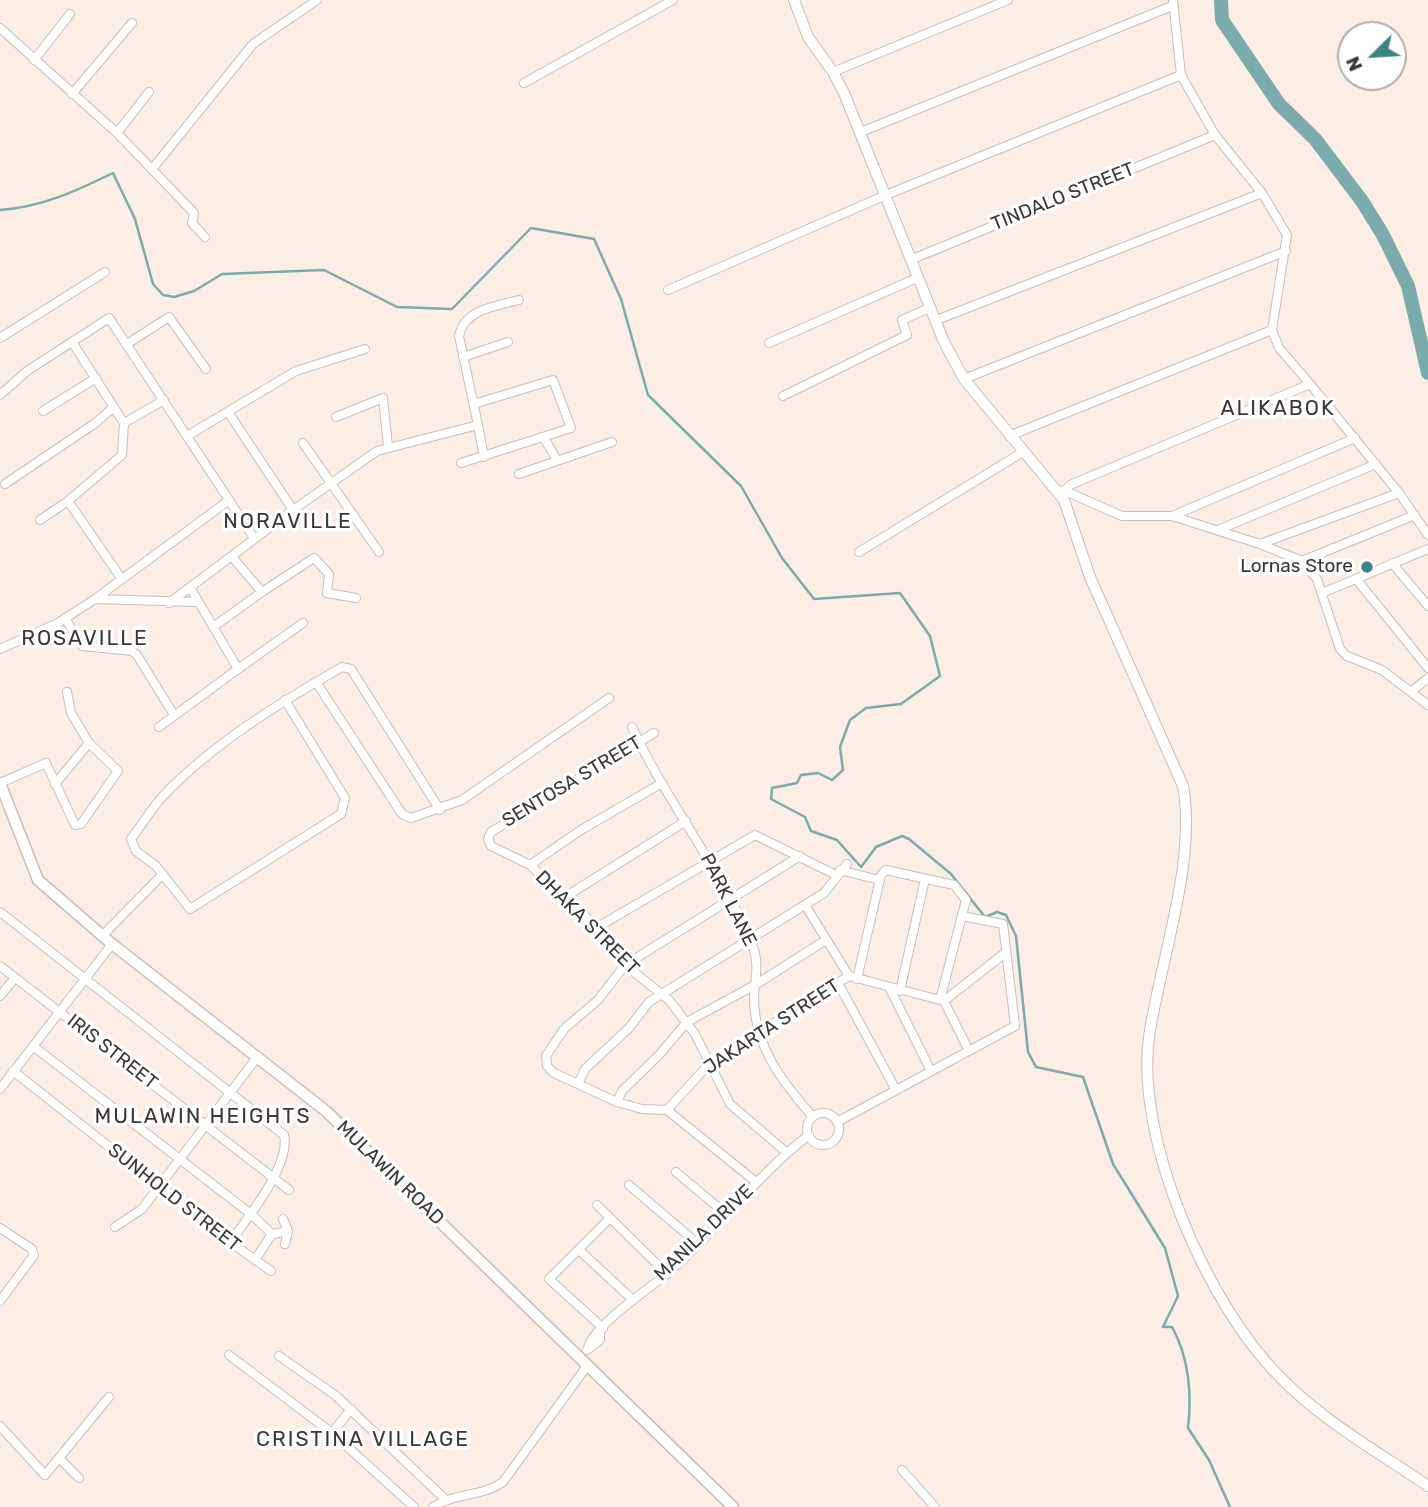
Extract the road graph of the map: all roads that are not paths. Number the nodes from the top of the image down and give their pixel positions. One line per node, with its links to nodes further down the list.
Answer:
1 (317, 0): 18 (street)
2 (673, 0): 12 (street)
3 (794, 0): 10 (street)
4 (1009, 0): 10 (street)
5 (1172, 3): 11 (street); 15 (street)
6 (70, 14): 9 (street)
7 (132, 23): 14 (street)
8 (0, 28): 9 (street)
9 (34, 60): 14 (street)
10 (834, 72): 15 (street)
11 (1181, 75): 17 (street); 20 (street)
12 (524, 83)
13 (149, 92): 16 (street)
14 (72, 94): 16 (street)
15 (860, 132): 20 (street)
16 (117, 133): 18 (street)
17 (1215, 135): 19 (street); 23 (street, TINDALO STREET)
18 (153, 168): 21 (street)
19 (1262, 193): 22 (street); 29 (street)
20 (886, 195): 23 (street); 26 (street)
21 (205, 237)
22 (1286, 251): 30 (street); 40 (street)
23 (911, 260): 25 (street)
24 (104, 272): 31 (street)
25 (917, 278): 28 (street); 34 (street)
26 (668, 290)
27 (519, 300): 37 (street)
28 (929, 308): 29 (street); 43 (street)
29 (934, 321): 40 (street)
30 (1272, 330): 41 (street); 53 (street)
31 (0, 338)
32 (72, 342): 35 (street); 39 (street); 42 (street)
33 (508, 342): 37 (street)
34 (769, 343)
35 (127, 344): 38 (street); 44 (street)
36 (365, 349): 48 (street)
37 (463, 357): 45 (street)
38 (206, 369)
39 (96, 378): 46 (street); 47 (street)
40 (964, 379): 53 (street)
41 (1310, 384): 55 (street); 68 (street)
42 (0, 395)
43 (783, 396)
44 (164, 400): 50 (street); 52 (street)
45 (474, 404): 51 (street); 54 (street)
46 (114, 407): 50 (street); 65 (street)
47 (43, 411)
48 (228, 412): 52 (street); 71 (street)
49 (335, 417): 58 (street)
50 (124, 423): 69 (street)
51 (478, 425): 58 (street); 60 (street)
52 (187, 436): 70 (street)
53 (1009, 436): 59 (street)
54 (544, 438): 60 (street); 61 (street)
55 (1354, 438): 63 (street); 73 (street)
56 (612, 442): 61 (street)
57 (303, 443): 66 (street)
58 (388, 446): 66 (street)
59 (1023, 452): 68 (street); 81 (street)
60 (484, 457): 62 (street)
61 (557, 460): 64 (street)
62 (461, 463)
63 (1377, 464): 67 (street); 75 (street)
64 (520, 474)
65 (5, 484)
66 (330, 485): 71 (street); 80 (street)
67 (1399, 492): 72 (street); 78 (street)
68 (1062, 493): 73 (street); 206 (street)
69 (68, 500): 74 (street); 85 (street)
70 (228, 500): 77 (street); 85 (street)
71 (293, 510): 77 (street)
72 (1415, 515): 76 (street); 83 (street)
73 (1172, 516): 75 (street)
74 (40, 520)
75 (1217, 530): 78 (street)
76 (1428, 535)
77 (254, 538): 82 (street)
78 (1261, 544): 83 (street)
79 (1428, 549): 84 (street)
80 (379, 552)
81 (859, 552)
82 (233, 558): 87 (street); 88 (street)
83 (1302, 561): 89 (street)
84 (1392, 563): 86 (street); 94 (street)
85 (121, 578): 91 (street)
86 (1357, 580): 89 (street); 99 (street)
87 (191, 589): 92 (street); 93 (street)
88 (262, 592): 90 (street); 97 (street)
89 (1322, 593): 103 (street)
90 (356, 598)
91 (95, 599): 93 (street); 95 (street)
92 (198, 602): 93 (street); 97 (street)
93 (169, 603)
94 (1428, 606)
95 (65, 618): 98 (street); 108 (street)
96 (303, 622): 100 (street)
97 (213, 627): 100 (street)
98 (0, 649)
99 (1428, 668)
100 (238, 669): 108 (street)
101 (1428, 678): 103 (street)
102 (316, 682): 106 (street); 117 (street); 117 (street)
103 (1412, 691): 107 (street)
104 (67, 692): 113 (street)
105 (609, 698): 117 (street)
106 (285, 700): 124 (street); 124 (street)
107 (1428, 705)
108 (174, 715): 109 (street)
109 (159, 727)
110 (632, 727): 112 (street, PARK LANE)
111 (654, 733): 112 (street, SENTOSA STREET)
112 (639, 742): 116 (street, PARK LANE); 119 (street, SENTOSA STREET)
113 (89, 743): 115 (street); 115 (street)
114 (0, 783): 115 (street); 133 (main road, MULAWIN ROAD)
115 (55, 783)
116 (662, 783): 118 (street, PARK LANE); 122 (street)
117 (440, 810)
118 (686, 821): 121 (street, PARK LANE); 127 (street)
119 (491, 832): 122 (street, DHAKA STREET)
120 (800, 856): 121 (street); 123 (street); 128 (street)
121 (710, 862): 128 (street, PARK LANE); 132 (street)
122 (530, 865): 127 (street, DHAKA STREET)
123 (841, 870): 126 (street); 129 (street)
124 (163, 874): 133 (street)
125 (925, 879): 126 (street); 131 (street); 146 (street)
126 (879, 880): 141 (street)
127 (565, 897): 132 (street, DHAKA STREET)
128 (732, 900): 134 (street, PARK LANE); 138 (street)
129 (805, 905): 134 (street); 135 (street, JAKARTA STREET)
130 (0, 912): 140 (street)
131 (962, 916): 137 (street); 149 (street)
132 (596, 928): 138 (street, DHAKA STREET)
133 (103, 935): 136 (main road, MULAWIN ROAD)
134 (750, 939): 144 (street, PARK LANE); 147 (street)
135 (826, 940): 141 (street, JAKARTA STREET); 144 (street)
136 (112, 944): 140 (street); 155 (main road, MULAWIN ROAD)
137 (1005, 953): 149 (street); 154 (street)
138 (625, 965): 147 (street, DHAKA STREET); 159 (street)
139 (0, 966): 142 (street, IRIS STREET)
140 (85, 977): 150 (street); 161 (street)
141 (853, 977): 143 (street, JAKARTA STREET); 145 (street, JAKARTA STREET)
142 (15, 978): 148 (street); 150 (street, IRIS STREET)
143 (838, 982): 152 (street, JAKARTA STREET); 162 (street)
144 (755, 985): 151 (street); 152 (street, PARK LANE)
145 (890, 989): 146 (street, JAKARTA STREET); 158 (street)
146 (900, 991): 149 (street, JAKARTA STREET)
147 (660, 993): 151 (street, DHAKA STREET); 159 (street)
148 (0, 996)
149 (942, 1000): 154 (street)
150 (60, 1011): 153 (street); 167 (street, IRIS STREET)
151 (687, 1022): 156 (street, DHAKA STREET); 163 (street)
152 (759, 1031): 156 (street, JAKARTA STREET); 165 (street, PARK LANE)
153 (33, 1046): 157 (street); 170 (street)
154 (968, 1051): 158 (street)
155 (258, 1056): 161 (street); 198 (main road, MULAWIN ROAD)
156 (709, 1064): 164 (street, JAKARTA STREET); 169 (street, DHAKA STREET)
157 (13, 1071): 160 (street); 174 (street, SUNHOLD STREET)
158 (931, 1071): 162 (street)
159 (578, 1084): 163 (street)
160 (0, 1089)
161 (230, 1090): 167 (street); 172 (street)
162 (896, 1090): 166 (street)
163 (617, 1102): 164 (street)
164 (667, 1110): 173 (street)
165 (813, 1117): 166 (street); 168 (street)
166 (837, 1122): 168 (street)
167 (205, 1124): 170 (street); 172 (street, IRIS STREET)
168 (808, 1135): 169 (street, MANILA DRIVE)
169 (786, 1152): 173 (street, MANILA DRIVE)
170 (178, 1158): 174 (street); 178 (street)
171 (676, 1172): 179 (street)
172 (274, 1177): 176 (street, IRIS STREET); 178 (street)
173 (756, 1182): 179 (street, MANILA DRIVE)
174 (158, 1185): 182 (street); 186 (street, SUNHOLD STREET)
175 (629, 1185): 188 (street)
176 (289, 1190)
177 (597, 1205): 181 (street)
178 (251, 1214): 185 (street); 186 (street)
179 (726, 1214): 188 (street, MANILA DRIVE)
180 (283, 1219): 184 (street)
181 (609, 1219): 189 (street); 192 (street)
182 (115, 1227)
183 (0, 1228): 194 (street)
184 (288, 1231): 185 (street); 187 (street)
185 (272, 1234): 190 (street)
186 (230, 1242): 190 (street, SUNHOLD STREET)
187 (285, 1244)
188 (698, 1244): 192 (street, MANILA DRIVE)
189 (579, 1250): 193 (street); 195 (street)
190 (255, 1261): 191 (street, SUNHOLD STREET)
191 (271, 1271)
192 (667, 1274): 193 (street, MANILA DRIVE)
193 (632, 1299): 195 (street, MANILA DRIVE)
194 (0, 1301)
195 (602, 1330): 198 (street, MANILA DRIVE)
196 (229, 1355): 202 (street)
197 (279, 1356): 200 (street)
198 (583, 1363): 207 (street, MANILA DRIVE); 210 (main road, MULAWIN ROAD)
199 (109, 1397): 203 (street)
200 (351, 1409): 202 (street); 207 (street)
201 (0, 1426): 203 (street)
202 (332, 1433): 208 (street)
203 (59, 1458): 205 (street)
204 (902, 1470): 211 (street)
205 (79, 1478)
206 (1428, 1486)
207 (445, 1499): 209 (street)
208 (414, 1507)
209 (433, 1507)
210 (733, 1507)
211 (935, 1507)

